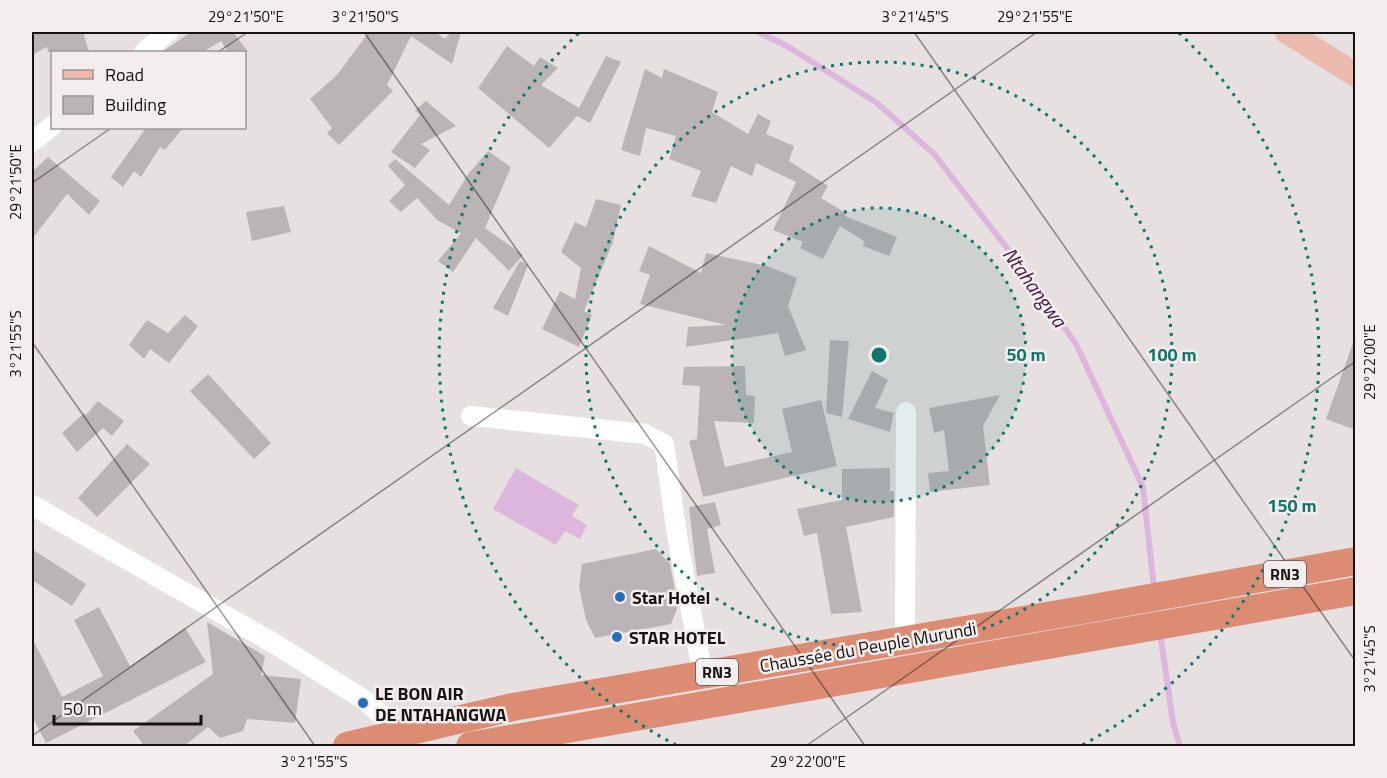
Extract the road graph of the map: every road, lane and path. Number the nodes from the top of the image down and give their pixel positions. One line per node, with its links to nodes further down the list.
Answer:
1 (168, 32): 3 (street)
2 (1287, 32): 4 (main road)
3 (145, 51)
4 (1356, 75)
5 (51, 127): 6 (street)
6 (32, 142)
7 (906, 412): 12 (street)
8 (471, 416): 13 (street)
9 (32, 505): 14 (street)
10 (1356, 561): 12 (highway, Chaussée du Peuple Murundi / RN3)
11 (1356, 591): 16 (highway, Chaussée du Peuple Murundi / RN3)
12 (905, 640): 13 (highway, Chaussée du Peuple Murundi / RN3)
13 (702, 675): 14 (highway, Chaussée du Peuple Murundi / RN3)
14 (403, 739): 15 (highway, Chaussée du Peuple Murundi / RN3)
15 (347, 747)
16 (470, 747)

